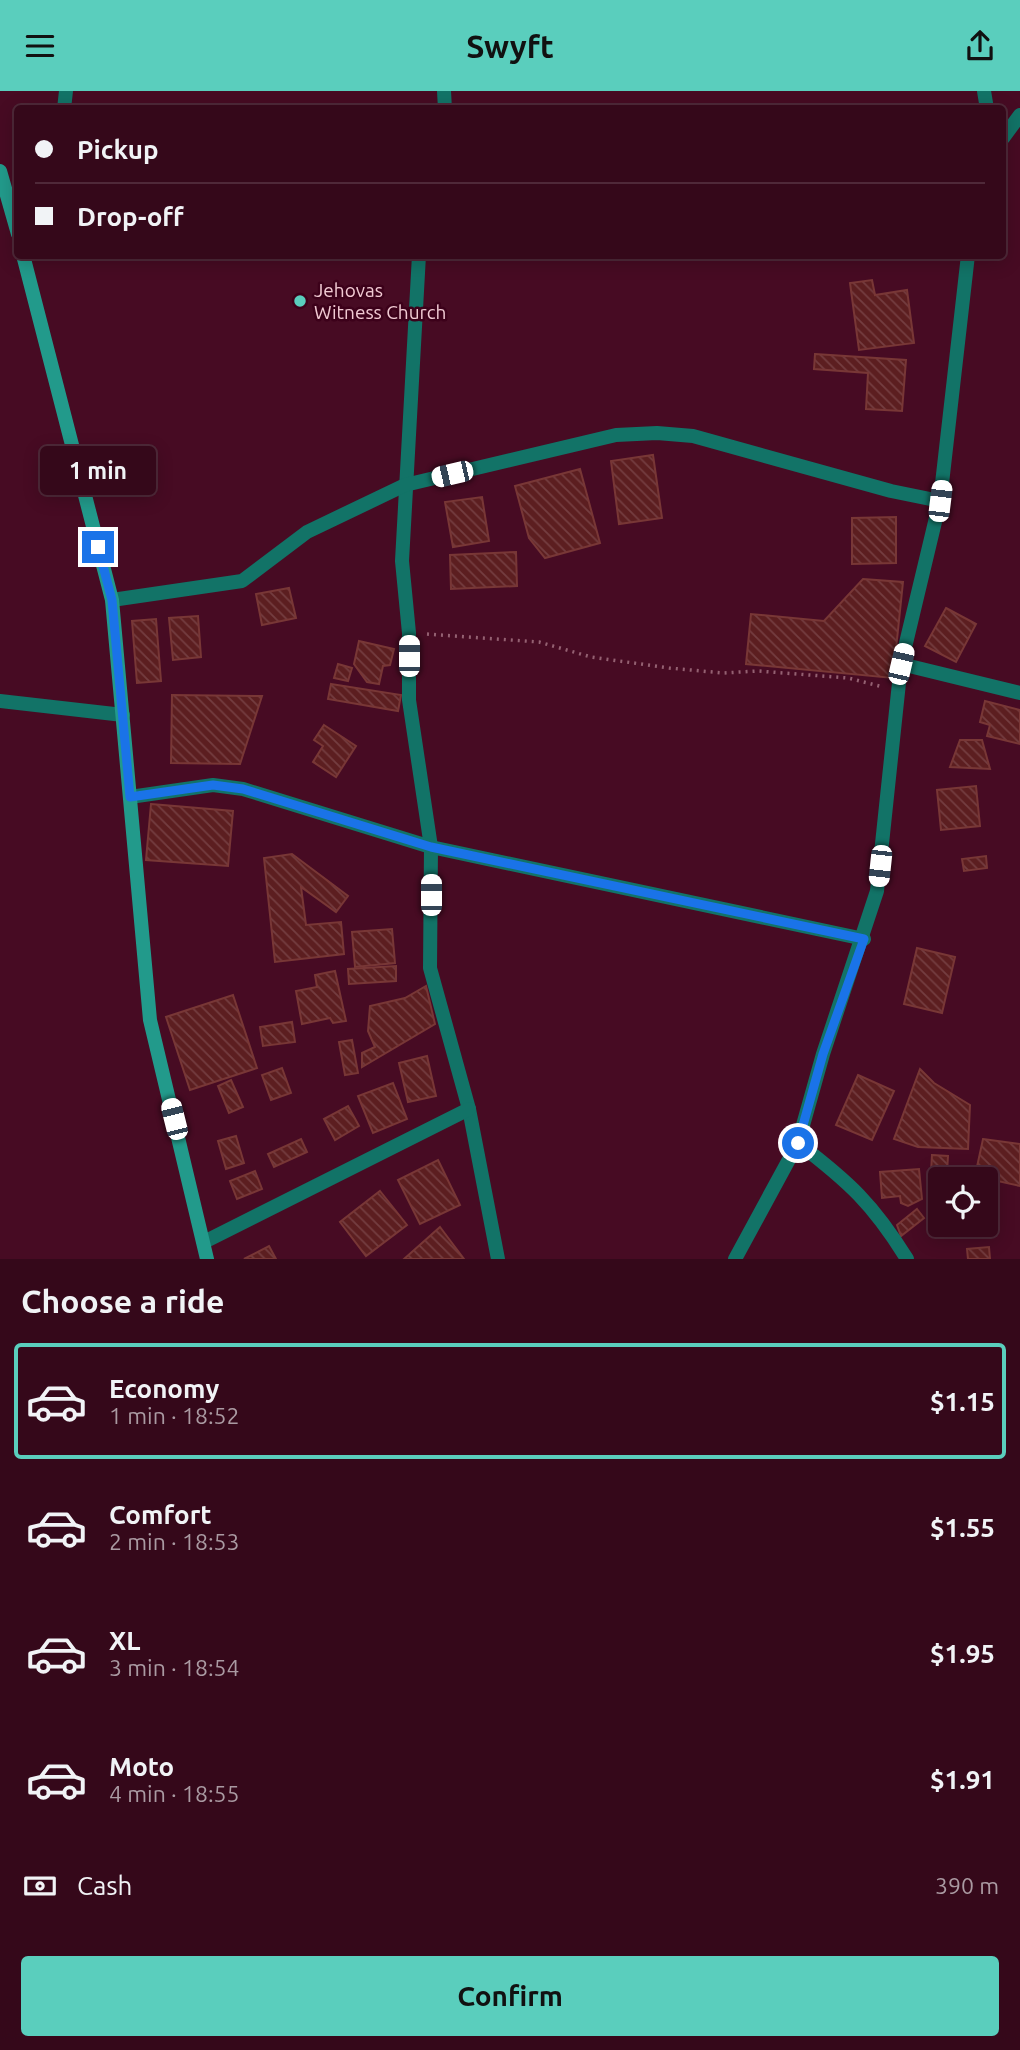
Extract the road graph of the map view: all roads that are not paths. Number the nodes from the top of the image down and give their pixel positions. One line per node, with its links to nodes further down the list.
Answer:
1 (1020, 115): 2 (street)
2 (1006, 134)
3 (0, 171): 4 (main road)
4 (13, 204)
5 (24, 259): 10 (main road)
6 (419, 259): 8 (street)
7 (968, 259): 9 (street)
8 (405, 485): 9 (street); 10 (street); 16 (street)
9 (940, 501): 11 (street)
10 (112, 600): 14 (main road)
11 (901, 664): 12 (street); 17 (street)
12 (1020, 693)
13 (0, 701): 14 (street)
14 (123, 715): 15 (main road)
15 (130, 797): 16 (street); 20 (main road)
16 (431, 847): 17 (street); 18 (street)
17 (864, 939): 19 (street)
18 (469, 1109): 20 (street); 22 (street)
19 (798, 1143): 23 (street); 24 (street)
20 (204, 1243): 21 (main road)
21 (207, 1259)
22 (498, 1259)
23 (735, 1259)
24 (907, 1259)

